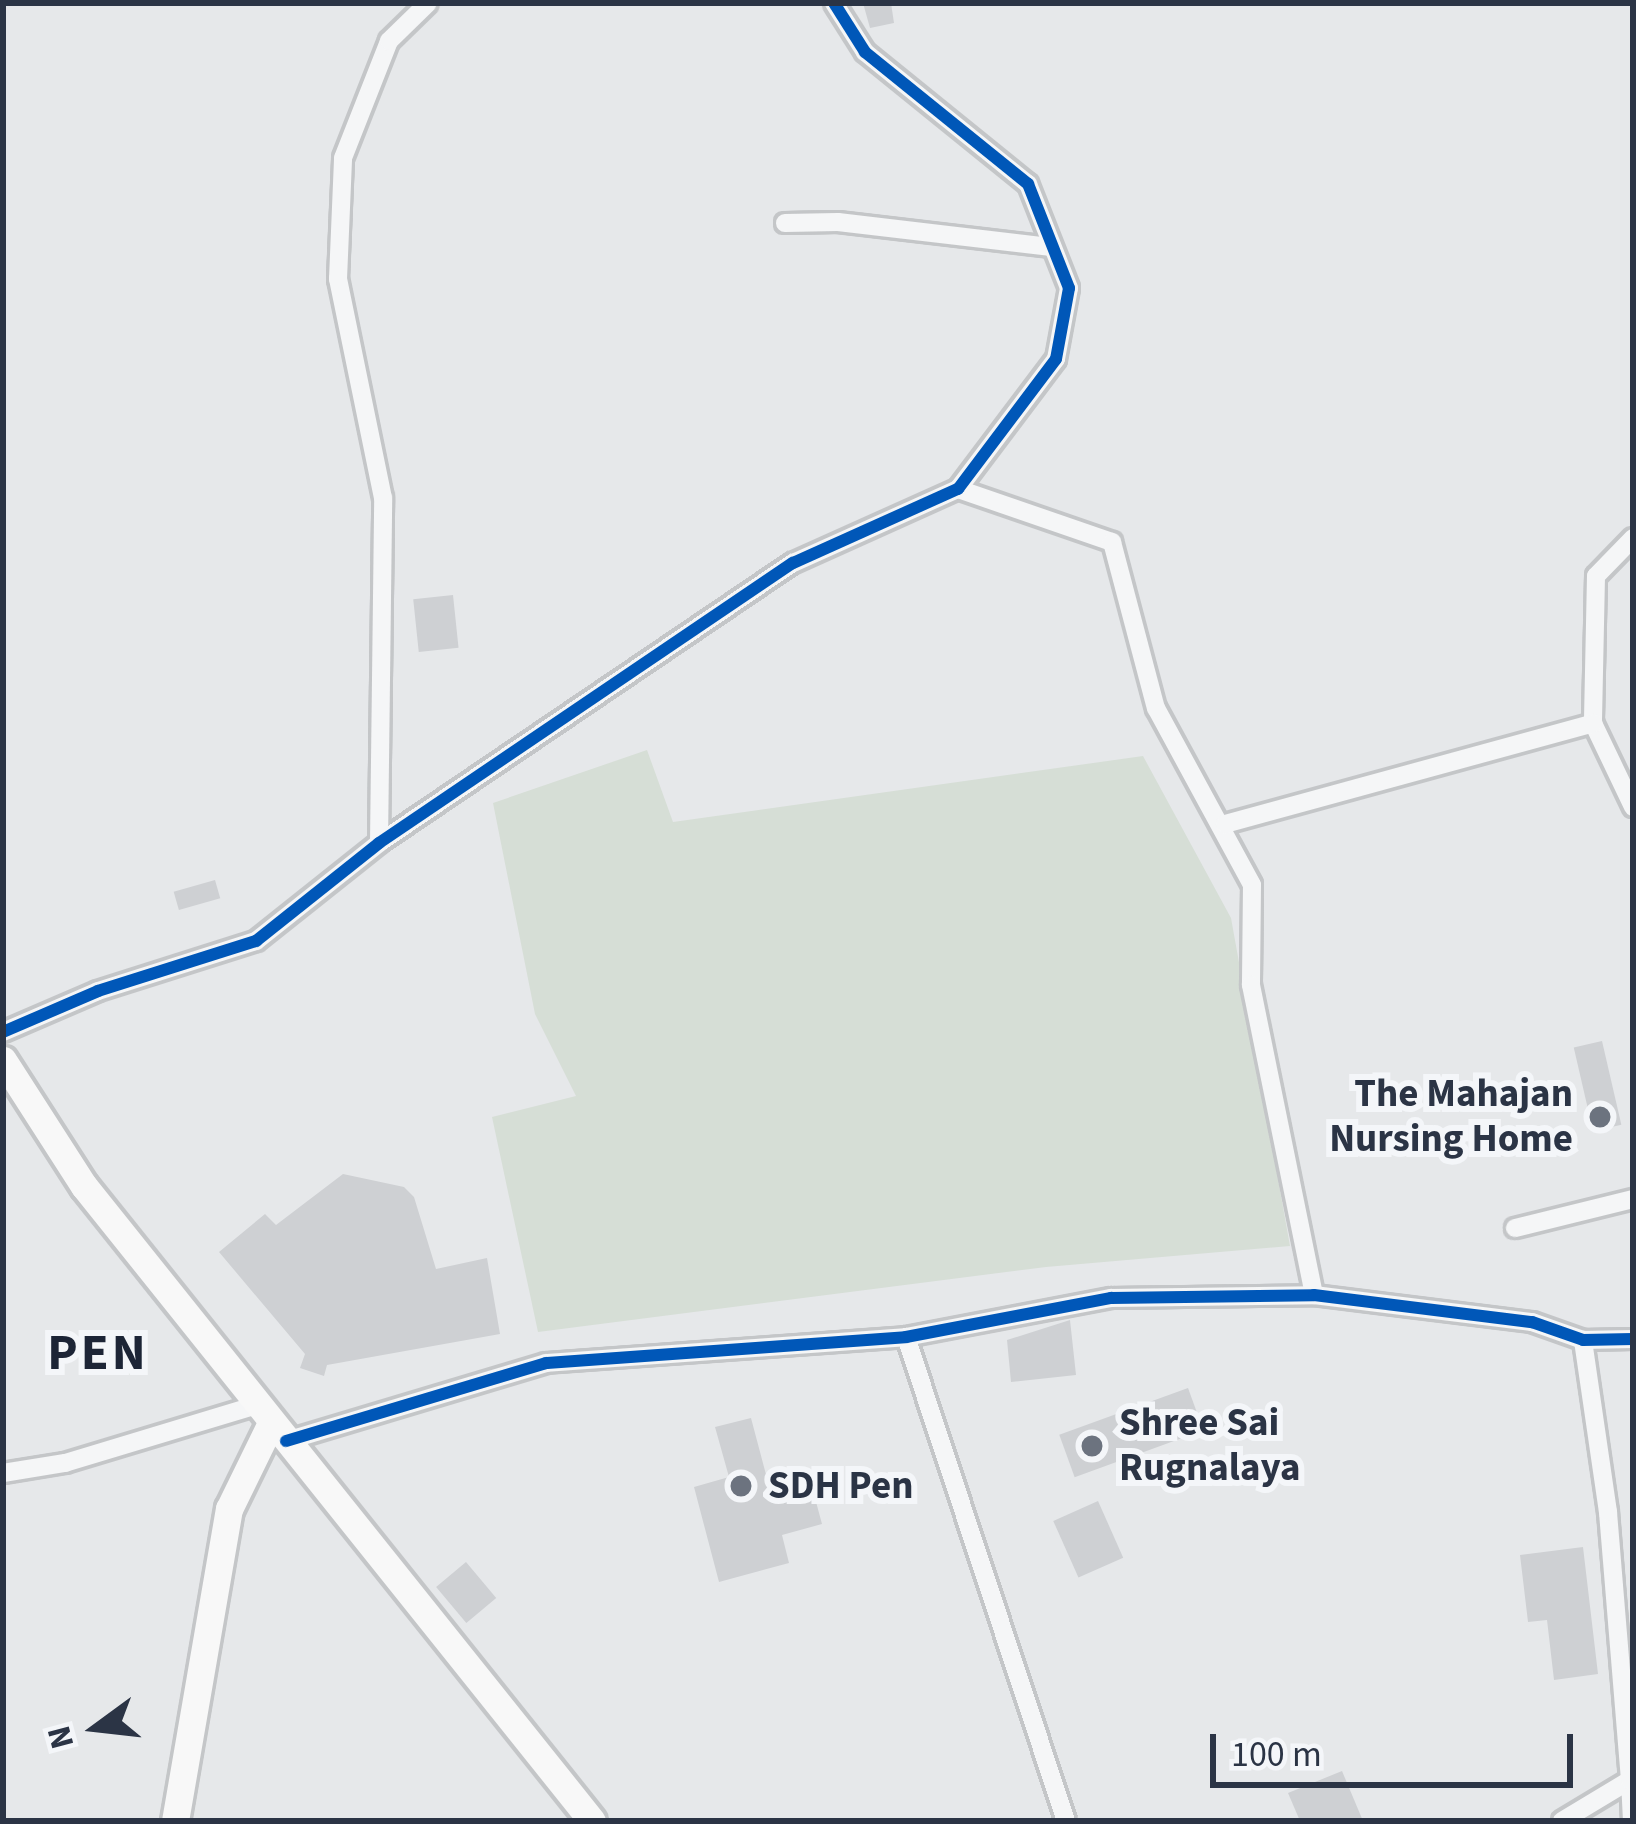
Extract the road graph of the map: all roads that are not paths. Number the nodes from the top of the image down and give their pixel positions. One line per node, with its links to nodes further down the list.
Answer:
1 (428, 3): 10 (street)
2 (834, 3): 4 (street)
3 (785, 223): 4 (street)
4 (1052, 247): 5 (street)
5 (958, 490): 9 (street); 10 (street)
6 (1633, 538): 7 (street)
7 (1593, 723): 8 (street); 9 (street)
8 (1633, 807)
9 (1225, 824): 15 (street)
10 (379, 843): 11 (street)
11 (3, 1032)
12 (4, 1064): 19 (main road)
13 (1633, 1199): 14 (street)
14 (1515, 1228)
15 (1314, 1295): 16 (street); 18 (street)
16 (906, 1336): 19 (street); 25 (street)
17 (1633, 1339): 18 (street)
18 (1583, 1340): 21 (street)
19 (271, 1423): 20 (street); 23 (main road); 24 (main road)
20 (3, 1473)
21 (1628, 1710): 22 (street)
22 (1630, 1780): 26 (street); 27 (street)
23 (176, 1821)
24 (592, 1821)
25 (1066, 1821)
26 (1562, 1821)
27 (1632, 1821)

